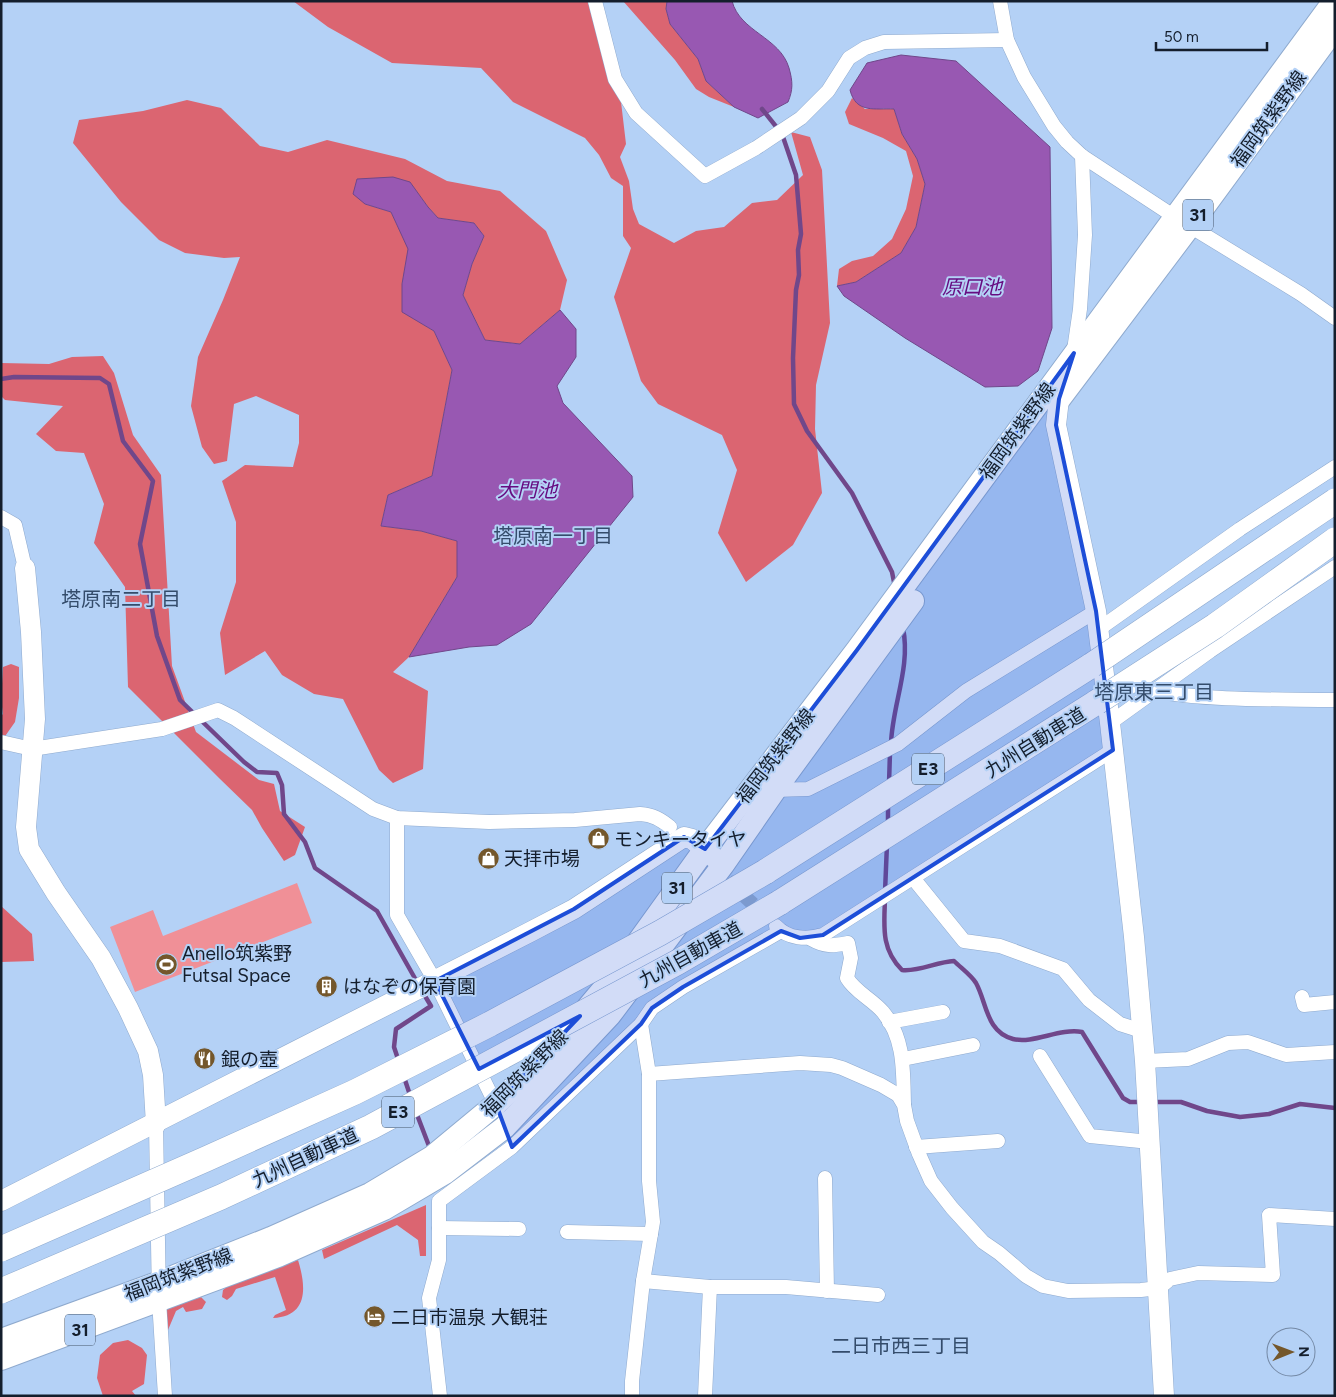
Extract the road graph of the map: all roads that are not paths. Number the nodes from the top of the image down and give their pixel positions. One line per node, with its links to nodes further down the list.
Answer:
1 (595, 1): 5 (street)
2 (1000, 1): 5 (street)
3 (1334, 1): 7 (main road, 福岡筑紫野線 / 31)
4 (1335, 28): 7 (main road, 福岡筑紫野線 / 31)
5 (1007, 40): 6 (street)
6 (1082, 156): 7 (street); 9 (street)
7 (1182, 222): 8 (street); 9 (main road, 福岡筑紫野線 / 31); 10 (main road, 福岡筑紫野線 / 31)
8 (1335, 318)
9 (1074, 353): 10 (street); 27 (main road, 福岡筑紫野線 / 31)
10 (1059, 399): 17 (street); 24 (main road, 福岡筑紫野線 / 31)
11 (1335, 467): 17 (street)
12 (1335, 501): 59 (highway, 九州自動車道 / E3, bridge)
13 (1, 517): 16 (street)
14 (1335, 540): 30 (highway, 九州自動車道 / E3, bridge)
15 (1335, 567): 18 (street)
16 (25, 568): 22 (street)
17 (1097, 620): 20 (street); 24 (street)
18 (1154, 691): 19 (street); 20 (street)
19 (1335, 700)
20 (1110, 724): 23 (street)
21 (1, 742): 22 (street)
22 (32, 749): 25 (street); 47 (street)
23 (1113, 750): 29 (street); 38 (street)
24 (775, 790): 28 (main road, 福岡筑紫野線 / 31)
25 (397, 818): 26 (street); 32 (street)
26 (670, 827)
27 (704, 848): 28 (street); 32 (street); 45 (main road, 福岡筑紫野線 / 31)
28 (723, 865): 48 (main road, 福岡筑紫野線 / 31)
29 (912, 878): 31 (street); 38 (street)
30 (779, 920): 31 (street); 37 (street); 63 (highway, 九州自動車道 / E3, bridge)
31 (811, 939): 36 (street)
32 (435, 981): 45 (street); 47 (street)
33 (1302, 997): 34 (street)
34 (1335, 1002)
35 (943, 1012): 36 (street)
36 (889, 1022): 42 (street)
37 (641, 1024): 44 (street); 48 (street)
38 (1142, 1031): 43 (street)
39 (973, 1045): 42 (street)
40 (1335, 1052): 43 (street)
41 (1040, 1056): 50 (street)
42 (903, 1059): 46 (street)
43 (1145, 1061): 50 (street)
44 (649, 1074): 46 (street); 58 (street)
45 (496, 1104): 48 (street); 64 (main road, 福岡筑紫野線 / 31)
46 (904, 1105): 51 (street)
47 (156, 1124): 53 (street); 64 (street)
48 (509, 1137): 55 (street); 64 (main road, 福岡筑紫野線 / 31)
49 (998, 1141): 51 (street)
50 (1150, 1142): 62 (street)
51 (916, 1147): 62 (street)
52 (825, 1178): 65 (street)
53 (1, 1202)
54 (1335, 1219): 62 (street)
55 (439, 1228): 56 (street); 70 (street)
56 (520, 1229)
57 (567, 1232): 58 (street)
58 (651, 1234): 60 (street)
59 (1, 1249)
60 (643, 1281): 61 (street); 71 (street)
61 (710, 1287): 65 (street); 72 (street)
62 (1159, 1288): 73 (street)
63 (1, 1290)
64 (159, 1291): 67 (main road, 福岡筑紫野線 / 31); 68 (main road, 福岡筑紫野線 / 31); 69 (street)
65 (827, 1291): 66 (street)
66 (878, 1295)
67 (1, 1340)
68 (1, 1360)
69 (165, 1396)
70 (440, 1396)
71 (632, 1396)
72 (705, 1396)
73 (1164, 1396)

